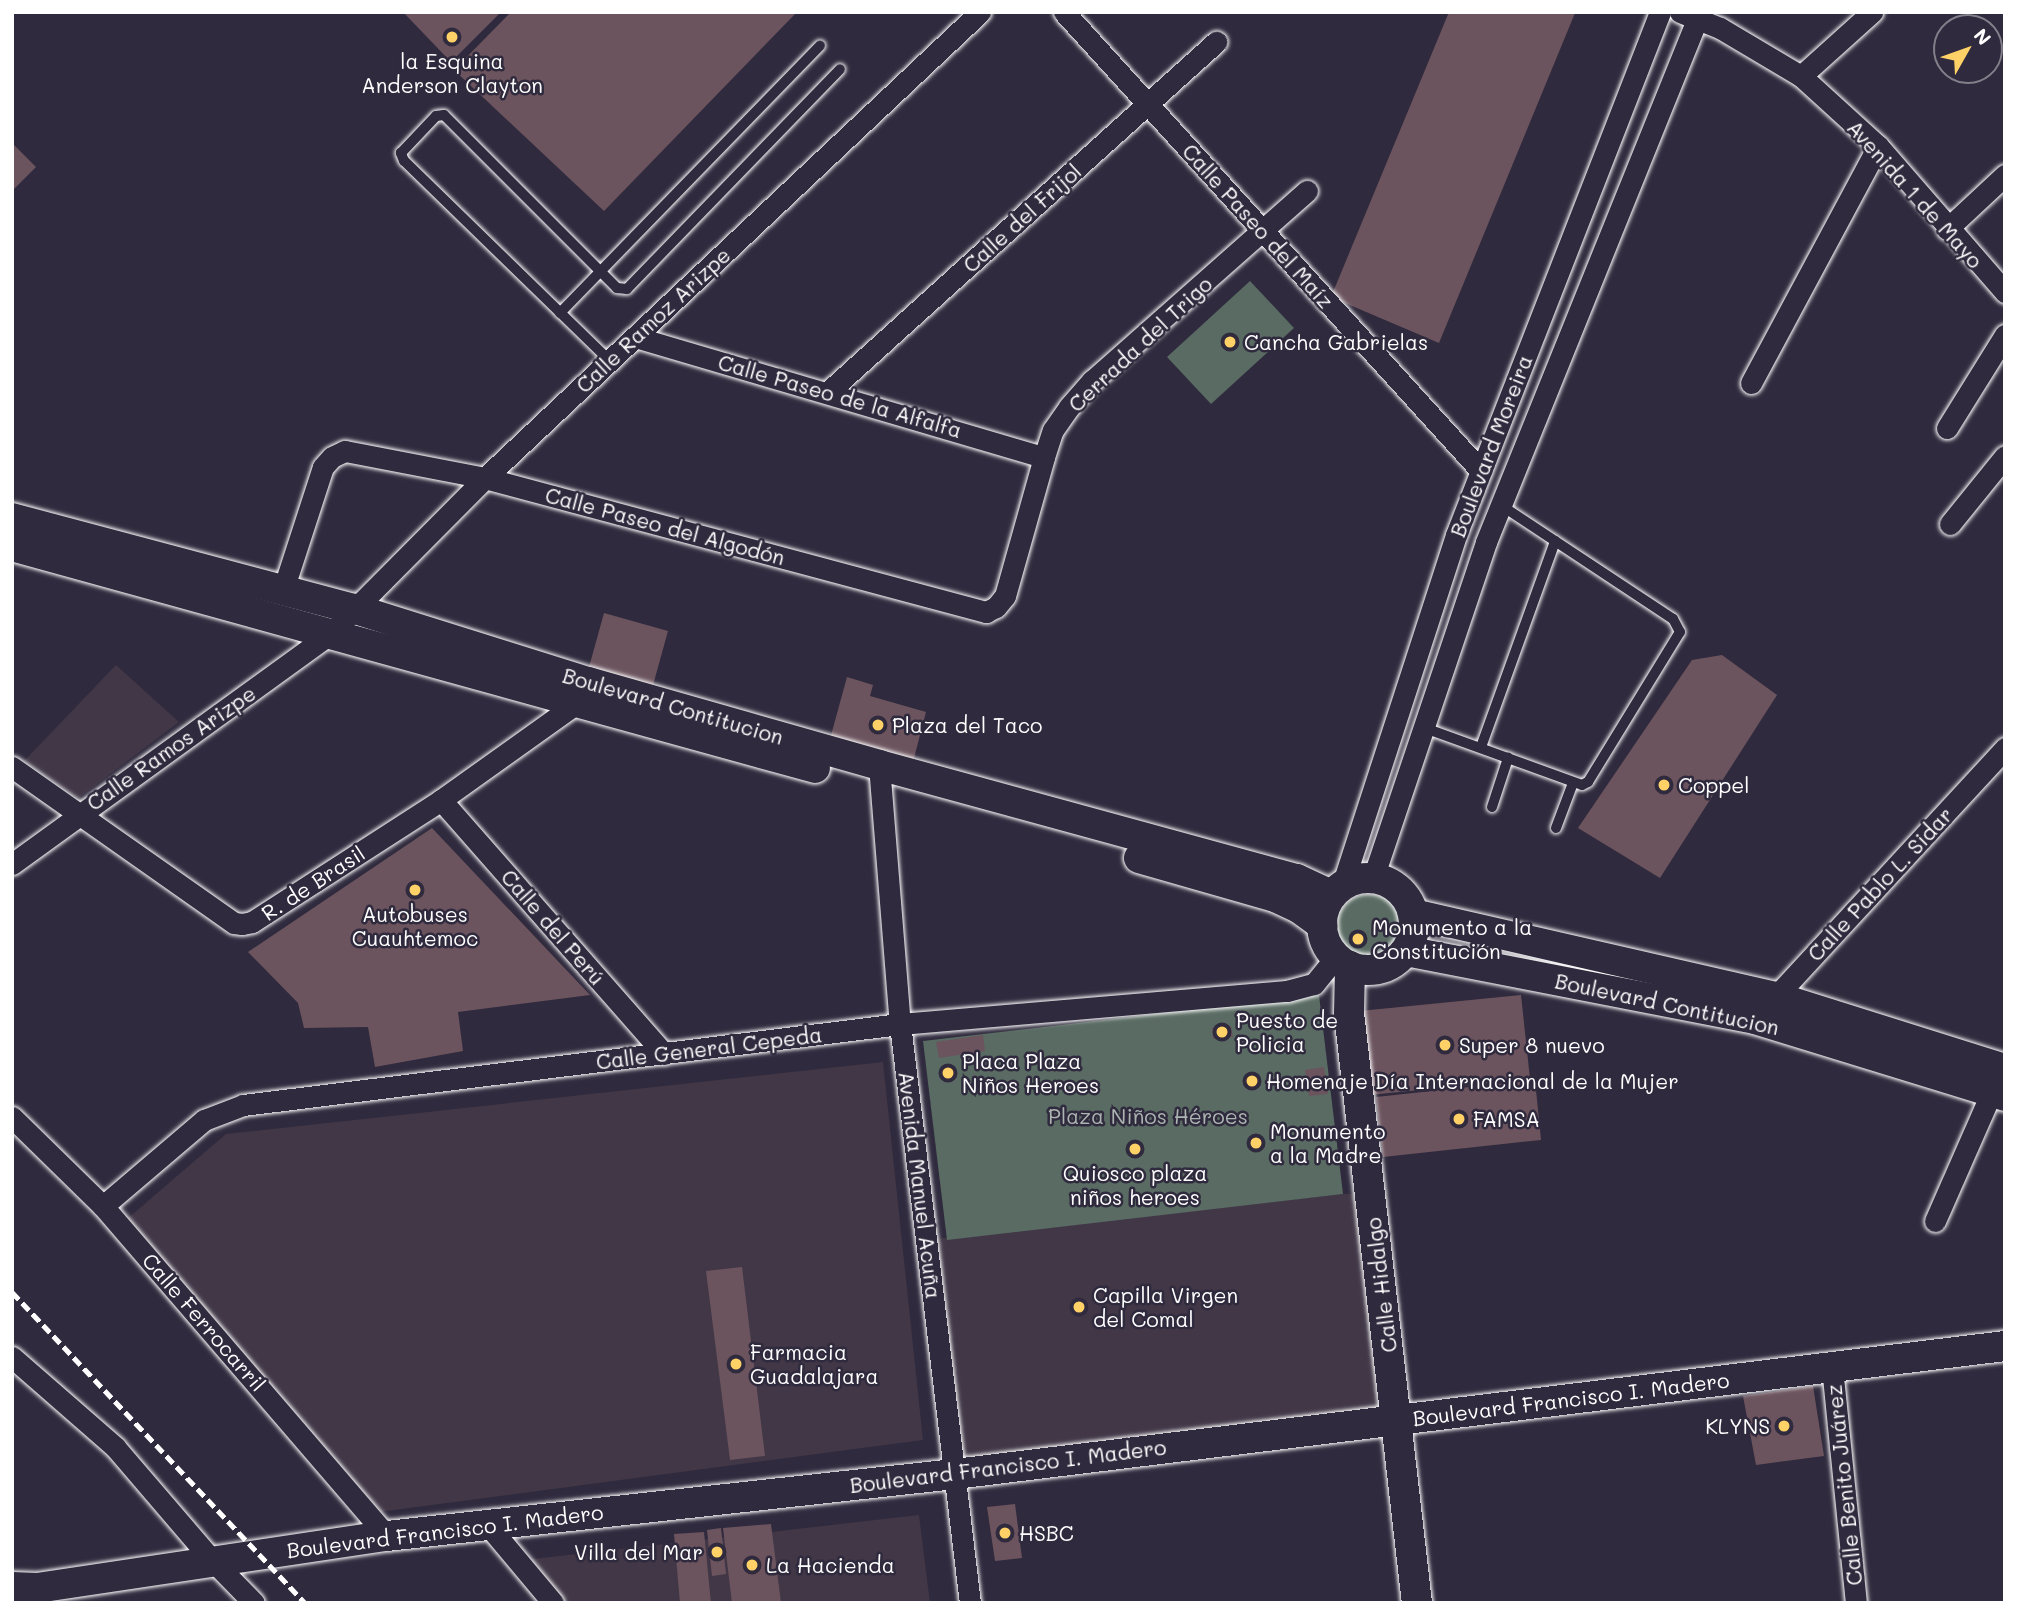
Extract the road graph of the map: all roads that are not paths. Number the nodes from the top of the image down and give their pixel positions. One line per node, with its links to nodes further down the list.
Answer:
1 (980, 12): 24 (street, Calle Ramoz Arizpe)
2 (1064, 12): 10 (street, Calle Paseo del Maíz)
3 (1660, 12): 14 (street, Boulevard Moreira)
4 (1872, 12): 9 (street)
5 (1702, 17): 9 (street, Avenida 1 de Mayo); 15 (street, Boulevard Moreira)
6 (1216, 43): 10 (street, Calle del Frijol)
7 (820, 46): 18 (lane)
8 (840, 69): 18 (lane)
9 (1801, 76): 11 (street, Avenida 1 de Mayo)
10 (1148, 105): 17 (street, Calle Paseo del Maíz); 27 (street, Calle del Frijol)
11 (1878, 146): 16 (street, Avenida 1 de Mayo); 26 (street)
12 (2005, 175): 16 (street)
13 (1307, 191): 17 (street, Cerrada del Trigo)
14 (1587, 197): 15 (street); 19 (street, Boulevard Moreira)
15 (1621, 207): 21 (street, Boulevard Moreira)
16 (1947, 229): 20 (street, Avenida 1 de Mayo)
17 (1264, 232): 30 (street, Cerrada del Trigo); 31 (street, Calle Paseo del Maíz)
18 (598, 270): 22 (lane); 22 (lane)
19 (1554, 282): 21 (street); 31 (street, Boulevard Moreira)
20 (2005, 292)
21 (1585, 294): 33 (street, Boulevard Moreira)
22 (560, 313): 25 (lane)
23 (2005, 335): 28 (street)
24 (635, 337): 25 (street, Calle Ramoz Arizpe); 27 (street, Calle Paseo de la Alfalfa)
25 (610, 361): 32 (street, Calle Ramoz Arizpe)
26 (1751, 383)
27 (828, 392): 30 (street, Calle Paseo de la Alfalfa)
28 (1947, 428)
29 (2005, 456): 35 (street)
30 (1044, 457): 41 (street, Cerrada del Trigo)
31 (1481, 471): 36 (street, Boulevard Moreira)
32 (485, 478): 40 (street, Calle Paseo del Algodón); 41 (street, Calle Paseo del Algodón); 42 (street, Calle Ramoz Arizpe)
33 (1501, 505): 37 (lane); 38 (street, Boulevard Moreira)
34 (12, 518): 40 (street, Boulevard Contitucion)
35 (1950, 524)
36 (1456, 535): 38 (street); 58 (street, Boulevard Moreira)
37 (1555, 541): 46 (lane); 51 (lane)
38 (1486, 542): 45 (street, Boulevard Moreira)
39 (12, 546): 43 (street, Boulevard Contitucion)
40 (283, 590): 42 (street, Boulevard Contitucion)
41 (996, 607)
42 (355, 609): 43 (street, Calle Ramoz Arizpe); 50 (street, Boulevard Contitucion)
43 (331, 633): 44 (street, Boulevard Contitucion); 54 (street, Calle Ramos Arizpe)
44 (577, 703): 50 (street, Boulevard Contitucion); 52 (street, R. de Brasil)
45 (1422, 727): 46 (lane); 57 (street, Boulevard Moreira)
46 (1481, 747): 48 (lane)
47 (2005, 748): 63 (street, Calle Pablo L. Sidar)
48 (1508, 758): 51 (lane); 53 (lane)
49 (12, 767): 54 (street, R. de Brasil)
50 (880, 776): 58 (street, Boulevard Contitucion); 60 (street, Boulevard Contitucion); 65 (street, Avenida Manuel Acuña)
51 (1573, 783): 55 (lane)
52 (441, 800): 54 (street, R. de Brasil); 66 (street, Calle del Perú)
53 (1492, 807)
54 (77, 815): 56 (street, Calle Ramos Arizpe)
55 (1556, 828)
56 (12, 864)
57 (1373, 878): 58 (street); 59 (street)
58 (1337, 891): 60 (street)
59 (1413, 914): 61 (street); 63 (street, Boulevard Contitucion)
60 (1322, 925): 62 (street)
61 (1406, 951): 62 (street); 64 (street, Boulevard Contitucion)
62 (1343, 962): 65 (street, Calle General Cepeda); 74 (street, Calle Hidalgo)
63 (1776, 997): 64 (street, Calle Pablo L. Sidar); 67 (street, Boulevard Contitucion)
64 (1755, 1019): 67 (street, Boulevard Contitucion)
65 (900, 1024): 66 (street, Calle General Cepeda); 75 (street, Avenida Manuel Acuña)
66 (664, 1054): 69 (street, Calle General Cepeda)
67 (2001, 1079): 70 (street)
68 (12, 1117): 69 (street, Calle Ferrocarril)
69 (103, 1206): 77 (street, Calle Ferrocarril)
70 (1935, 1221)
71 (2005, 1346): 73 (street, Boulevard Francisco I. Madero)
72 (12, 1357): 78 (street)
73 (1832, 1367): 74 (street, Boulevard Francisco I. Madero); 84 (street, Calle Benito Juárez)
74 (1396, 1420): 75 (street, Boulevard Francisco I. Madero); 83 (street, Calle Hidalgo)
75 (955, 1474): 76 (street, Boulevard Francisco I. Madero); 82 (street, Avenida Manuel Acuña)
76 (487, 1524): 77 (street, Boulevard Francisco I. Madero); 81 (street)
77 (387, 1536): 78 (street, Boulevard Francisco I. Madero)
78 (212, 1560): 79 (street, Boulevard Francisco I. Madero); 80 (street)
79 (26, 1593)
80 (254, 1603)
81 (553, 1603)
82 (970, 1603)
83 (1417, 1603)
84 (1856, 1603)

